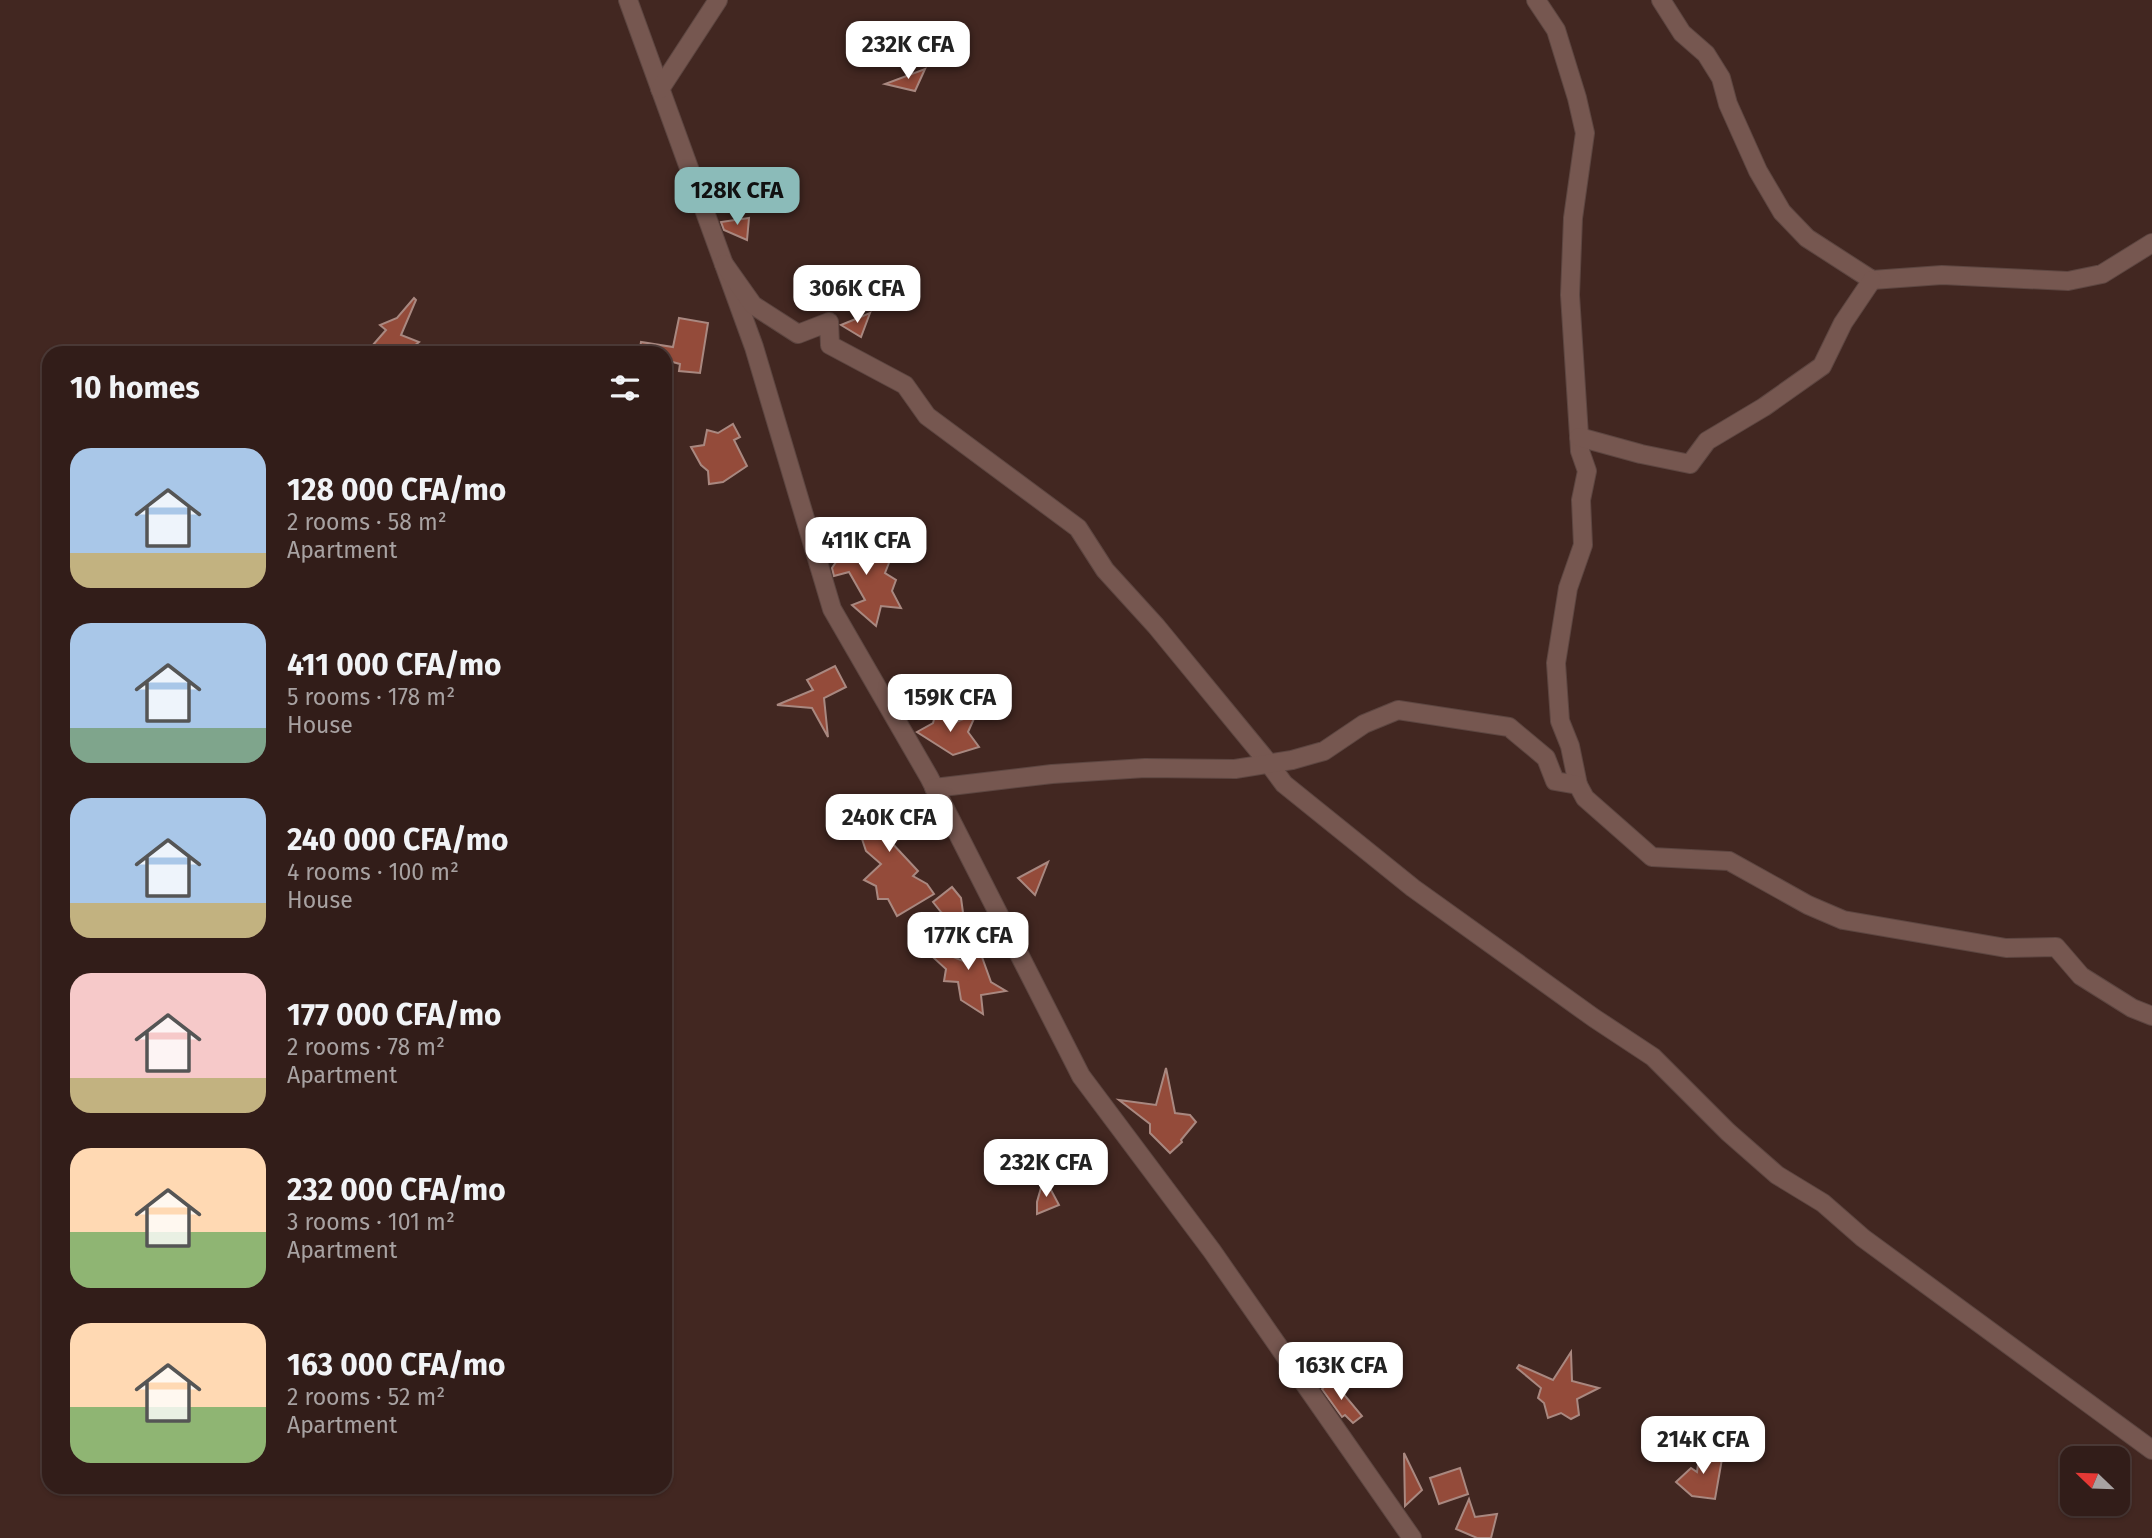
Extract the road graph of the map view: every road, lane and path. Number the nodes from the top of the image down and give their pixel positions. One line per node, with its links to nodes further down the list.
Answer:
1 (628, 0): 5 (street)
2 (718, 0): 5 (street)
3 (1536, 0): 9 (street)
4 (1661, 0): 8 (street)
5 (660, 89): 7 (street)
6 (2152, 243): 8 (street)
7 (724, 264): 10 (street); 12 (street)
8 (1872, 280): 9 (street)
9 (1579, 437): 11 (street)
10 (1269, 764): 11 (street); 12 (street); 14 (street)
11 (1578, 785): 13 (street)
12 (934, 788): 15 (street)
13 (2152, 1016)
14 (2152, 1450)
15 (1412, 1538)

